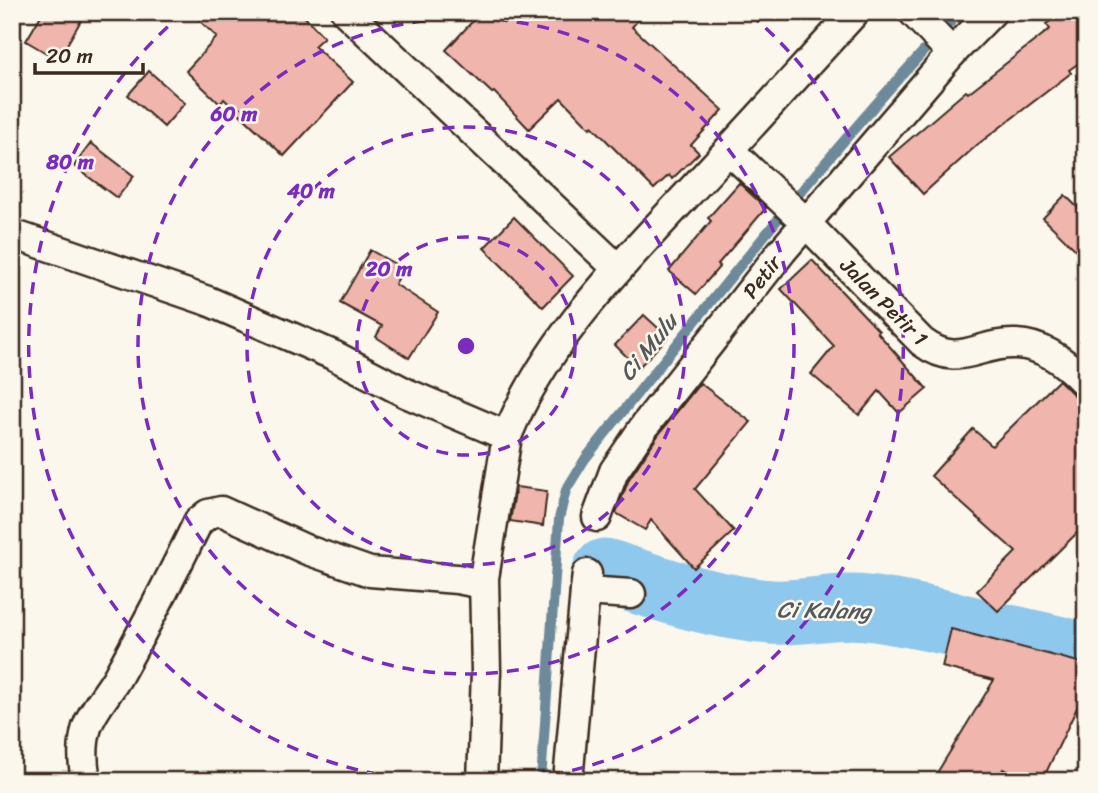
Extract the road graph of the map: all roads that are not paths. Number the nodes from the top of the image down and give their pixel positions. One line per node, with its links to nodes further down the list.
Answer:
1 (346, 12): 9 (street)
2 (855, 12): 6 (street)
3 (992, 12): 5 (street, Petir)
4 (917, 16): 5 (street)
5 (948, 50): 7 (street, Petir)
6 (729, 150): 7 (street, Jalan Petir 1); 9 (street)
7 (802, 219): 10 (street, Jalan Petir 1); 12 (street, Petir)
8 (21, 237): 11 (street)
9 (618, 269): 11 (street)
10 (1086, 384)
11 (508, 436): 13 (street)
12 (597, 517)
13 (484, 574): 15 (street); 16 (street)
14 (632, 594): 17 (street)
15 (88, 781)
16 (482, 781)
17 (568, 781)

